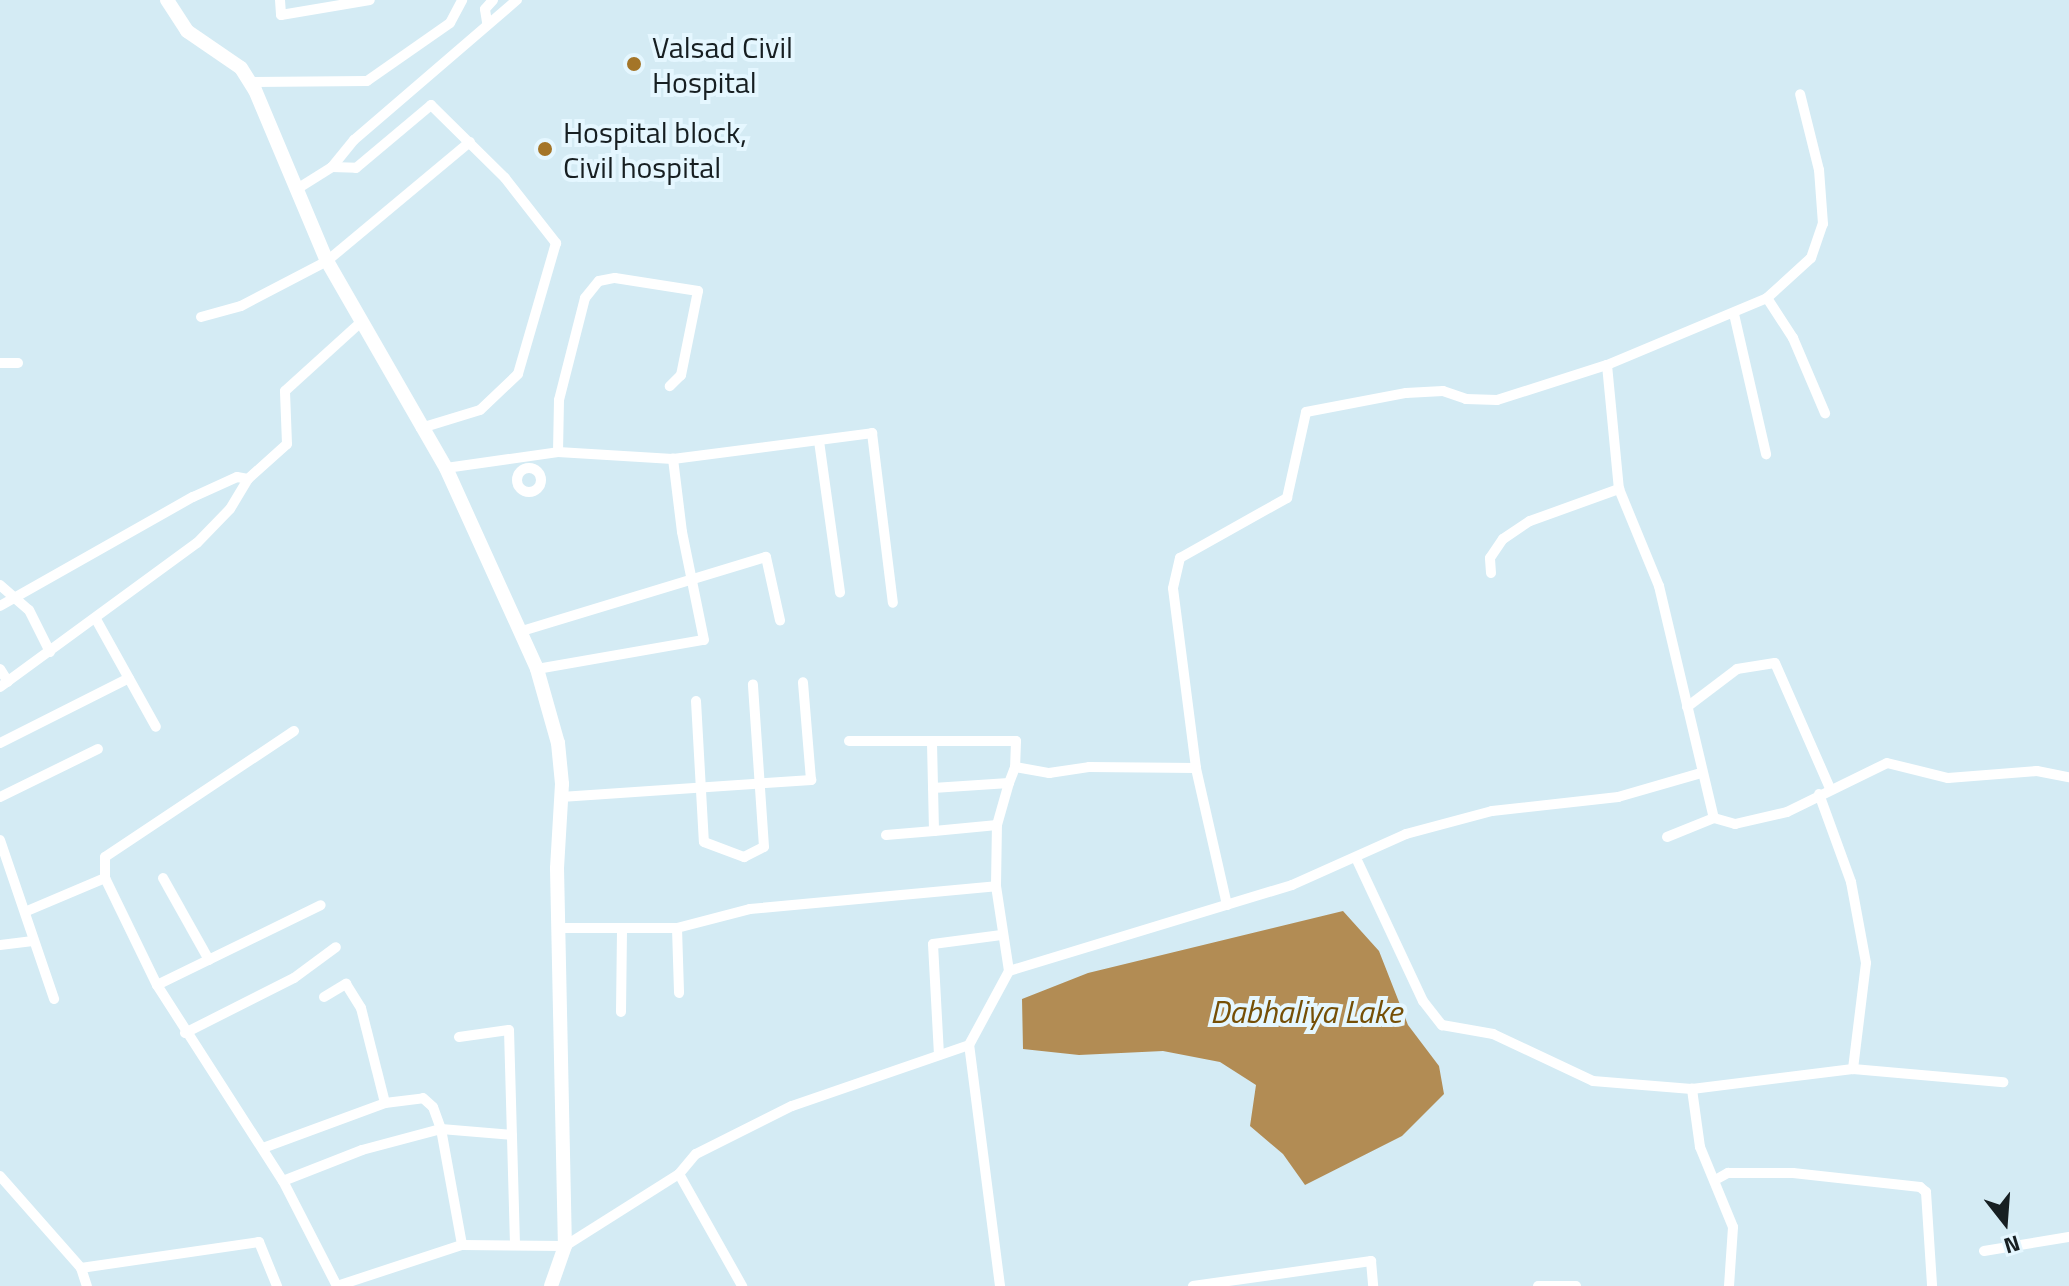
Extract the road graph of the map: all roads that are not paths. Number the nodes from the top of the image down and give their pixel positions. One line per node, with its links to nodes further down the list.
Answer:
1 (167, 0): 8 (street)
2 (280, 0): 3 (street)
3 (370, 0)
4 (462, 0): 8 (street)
5 (493, 0): 7 (street)
6 (517, 0): 7 (street)
7 (487, 22): 11 (street)
8 (250, 82): 12 (street)
9 (1800, 94): 14 (street)
10 (470, 142): 11 (street); 13 (street); 23 (street)
11 (332, 167): 12 (street)
12 (297, 189): 13 (street)
13 (327, 261): 16 (street); 17 (street)
14 (1767, 298): 15 (street); 22 (street)
15 (1734, 314): 20 (street); 26 (street)
16 (201, 317)
17 (360, 323): 23 (street); 29 (street)
18 (0, 363): 19 (street)
19 (18, 363)
20 (1607, 365): 30 (street); 57 (street)
21 (670, 386): 25 (street)
22 (1825, 413)
23 (421, 428): 28 (street)
24 (819, 441): 27 (street); 34 (street); 36 (street)
25 (558, 452): 27 (street); 28 (street)
26 (1766, 454)
27 (673, 459): 32 (street)
28 (446, 468): 40 (street)
29 (248, 479): 35 (street); 39 (street)
30 (1619, 489): 31 (street); 49 (street)
31 (1491, 573)
32 (691, 577): 38 (street); 40 (street); 43 (street)
33 (0, 585): 35 (street)
34 (840, 593)
35 (16, 596): 37 (street); 41 (street)
36 (893, 603)
37 (0, 606)
38 (780, 620)
39 (97, 621): 41 (street); 44 (street)
40 (522, 631): 43 (street)
41 (50, 652): 46 (street)
42 (0, 669): 46 (street)
43 (537, 669): 67 (street)
44 (129, 678): 50 (street); 54 (street)
45 (803, 682): 60 (street)
46 (4, 684)
47 (753, 684): 60 (street)
48 (696, 701): 62 (street)
49 (1687, 707): 58 (street); 64 (street)
50 (156, 727)
51 (294, 731): 75 (street)
52 (849, 741): 53 (street)
53 (932, 742): 56 (street); 63 (street)
54 (0, 743)
55 (98, 749): 66 (street)
56 (1015, 767): 57 (street); 61 (street)
57 (1196, 768): 79 (street)
58 (1701, 773): 68 (street); 74 (street)
59 (2069, 777): 64 (street)
60 (761, 780): 62 (street); 62 (street)
61 (1009, 783): 63 (street); 69 (street)
62 (701, 786): 67 (street)
63 (933, 788): 70 (street)
64 (1830, 788): 65 (street)
65 (1819, 794): 68 (street); 99 (street)
66 (0, 797)
67 (561, 797): 81 (street)
68 (1714, 818): 72 (street)
69 (997, 825): 70 (street); 77 (street)
70 (934, 831): 71 (street)
71 (886, 835)
72 (1667, 837)
73 (0, 840): 80 (street)
74 (1356, 858): 79 (street); 101 (street)
75 (105, 878): 80 (street); 90 (street)
76 (163, 878): 88 (street)
77 (996, 886): 82 (street); 84 (street)
78 (321, 905): 88 (street)
79 (1227, 905): 89 (street)
80 (27, 911): 85 (street)
81 (559, 928): 83 (street); 113 (street)
82 (677, 928): 83 (street); 91 (street)
83 (622, 929): 94 (street)
84 (1001, 935): 89 (street); 98 (street)
85 (31, 941): 86 (street); 93 (street)
86 (0, 945)
87 (336, 947): 95 (street)
88 (209, 960): 90 (street)
89 (1009, 971): 97 (street)
90 (157, 985): 95 (street)
91 (679, 993)
92 (324, 997): 102 (street)
93 (54, 999)
94 (621, 1012)
95 (185, 1033): 105 (street)
96 (459, 1037): 104 (street)
97 (969, 1045): 98 (street); 121 (street)
98 (939, 1055): 106 (street)
99 (1853, 1069): 100 (street); 101 (street)
100 (2003, 1082)
101 (1692, 1089): 108 (street)
102 (385, 1103): 103 (street); 105 (street)
103 (441, 1129): 104 (street); 109 (street); 111 (street)
104 (512, 1135): 112 (street)
105 (263, 1148): 109 (street)
106 (679, 1174): 113 (street); 120 (street)
107 (0, 1176): 115 (street)
108 (1717, 1179): 126 (street); 127 (street)
109 (283, 1181): 111 (street)
110 (2069, 1237): 114 (street)
111 (462, 1245): 112 (street)
112 (515, 1245): 113 (street)
113 (565, 1246): 119 (street)
114 (1984, 1251)
115 (81, 1268): 117 (street); 118 (street)
116 (1239, 1283): 122 (street); 123 (street)
117 (87, 1286)
118 (277, 1286)
119 (551, 1286)
120 (742, 1286)
121 (1000, 1286)
122 (1193, 1286)
123 (1373, 1286)
124 (1538, 1286): 125 (street)
125 (1576, 1286)
126 (1729, 1286)
127 (1932, 1286)

